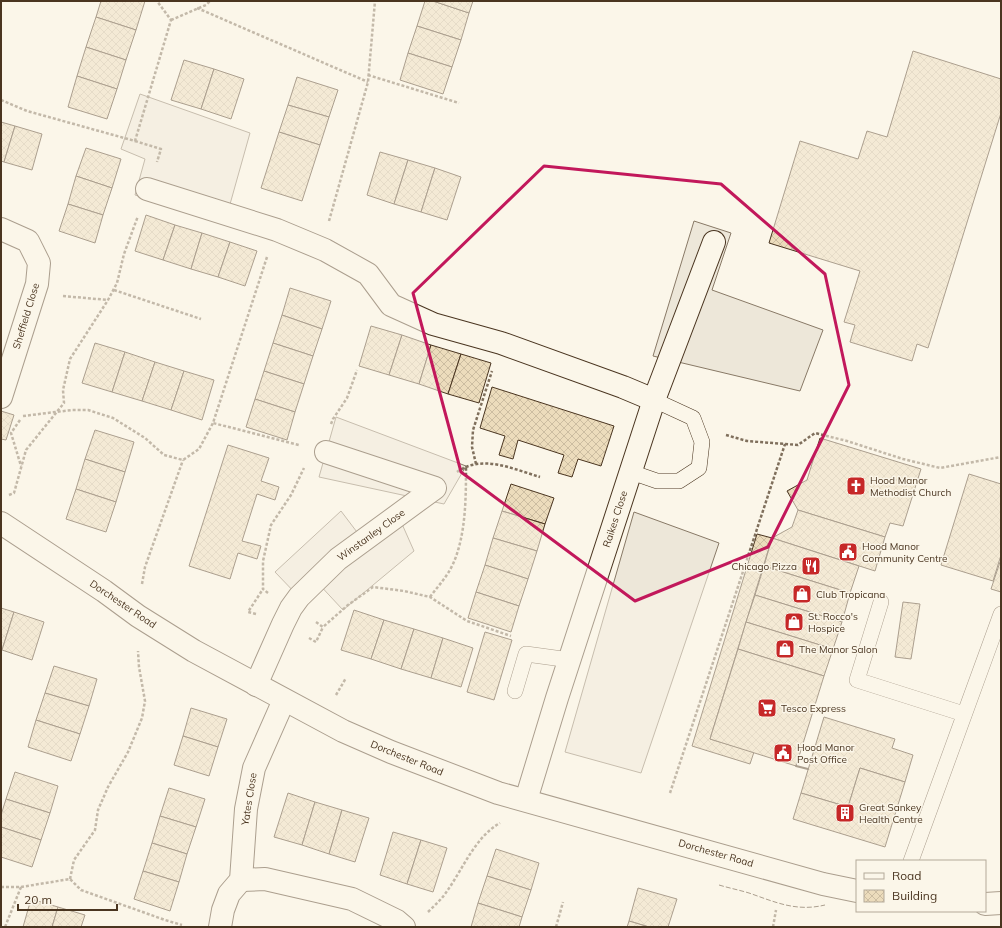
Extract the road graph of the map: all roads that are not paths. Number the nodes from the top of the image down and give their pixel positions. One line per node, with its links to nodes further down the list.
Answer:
1 (148, 189): 5 (street)
2 (1, 229): 4 (street, Sheffield Close)
3 (714, 242): 5 (street, Raikes Close)
4 (1, 397)
5 (654, 400): 7 (street, Raikes Close); 7 (lane)
6 (320, 451): 12 (street, Winstanley Close)
7 (631, 472): 11 (street, Raikes Close)
8 (1, 523): 12 (street, Dorchester Road)
9 (881, 602): 15 (lane)
10 (1001, 614): 15 (lane)
11 (570, 660): 13 (lane); 16 (street, Raikes Close)
12 (256, 685): 14 (street, Dorchester Road)
13 (514, 690)
14 (284, 700): 16 (street, Dorchester Road); 18 (street, Yates Close)
15 (964, 714): 17 (lane)
16 (526, 800): 19 (street, Dorchester Road)
17 (911, 860)
18 (241, 880): 22 (street); 23 (street)
19 (856, 891)
20 (1001, 903): 21 (street)
21 (986, 904)
22 (220, 927)
23 (404, 927)

